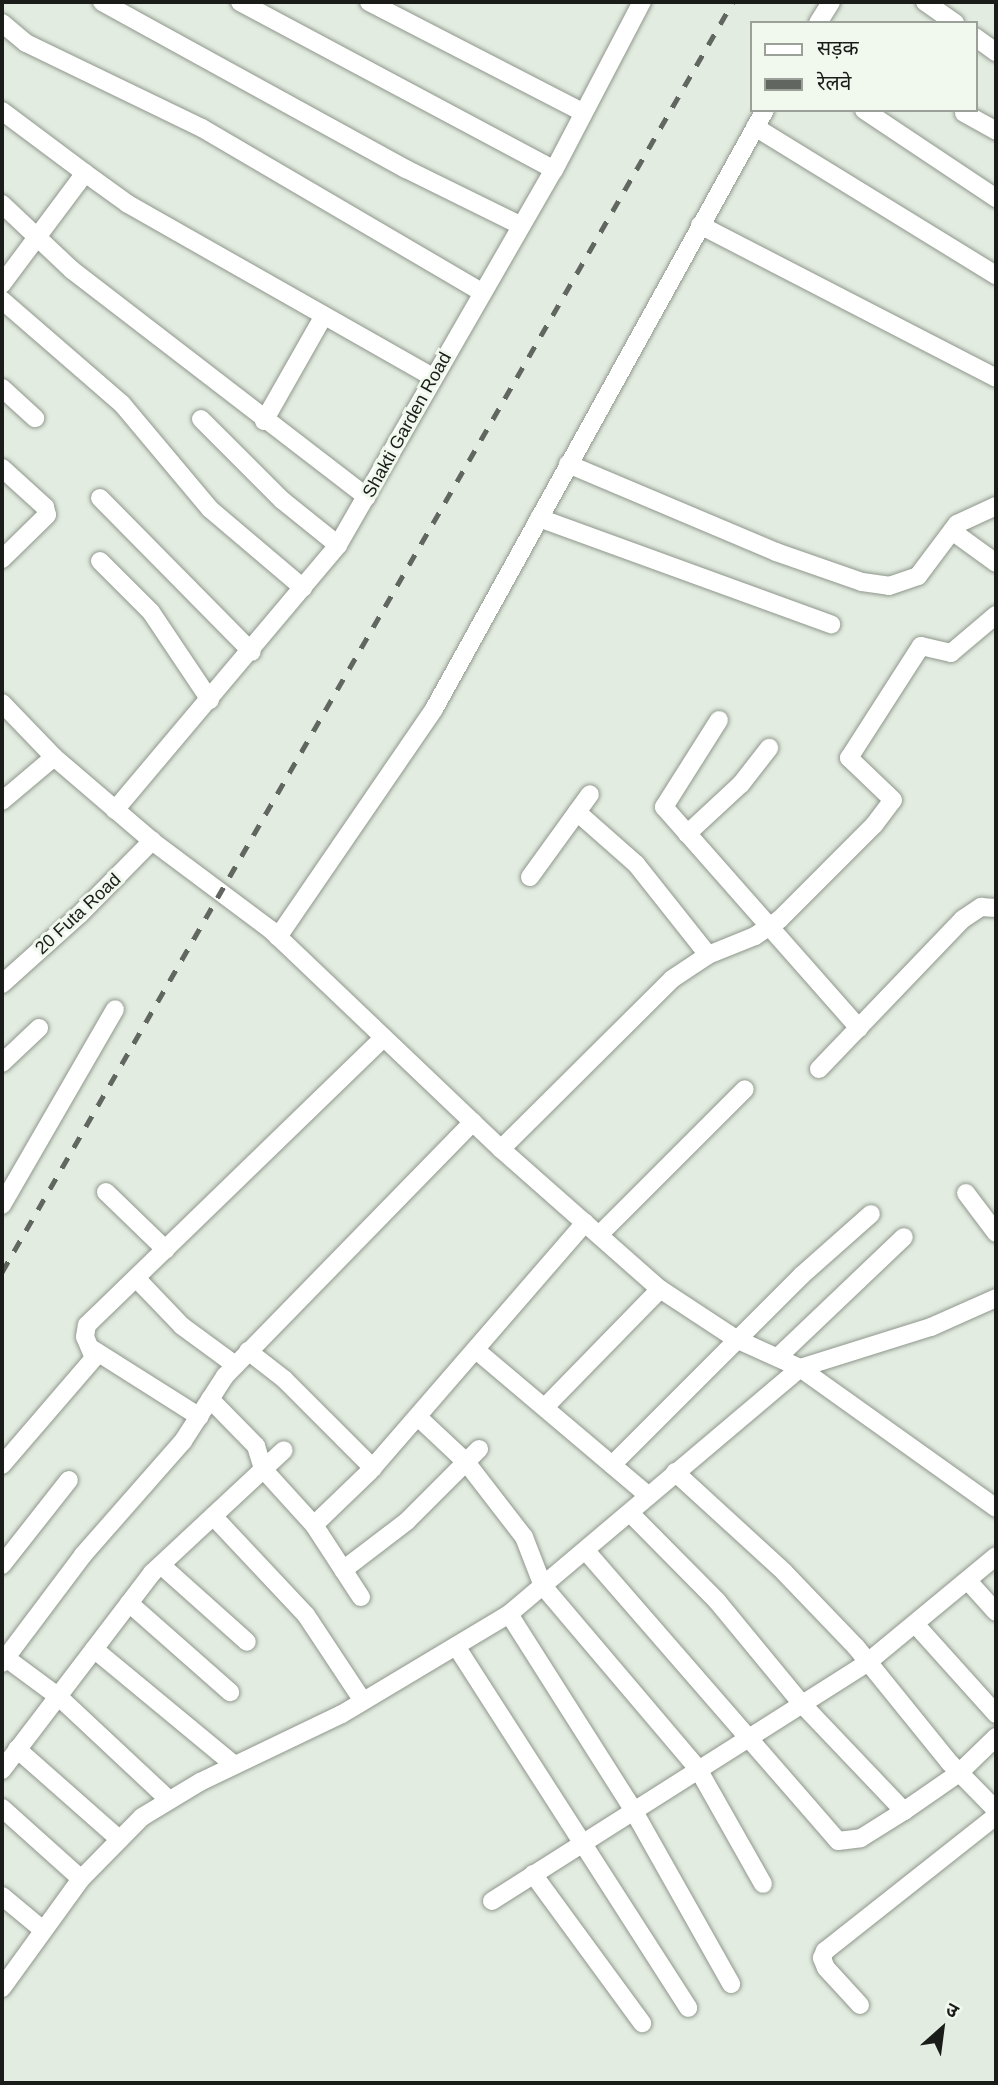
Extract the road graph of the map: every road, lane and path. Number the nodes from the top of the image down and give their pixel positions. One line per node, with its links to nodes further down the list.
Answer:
1 (102, 2): 23 (street)
2 (240, 2): 19 (street)
3 (369, 2): 13 (street)
4 (642, 2): 13 (street, Shakti Garden Road)
5 (831, 2): 7 (street)
6 (925, 2): 8 (street)
7 (819, 21)
8 (952, 21)
9 (2, 23): 28 (street)
10 (977, 38): 11 (street)
11 (996, 52)
12 (2, 111): 20 (street)
13 (582, 112): 19 (street, Shakti Garden Road)
14 (764, 112): 17 (street)
15 (867, 112): 21 (street)
16 (964, 113): 18 (street)
17 (755, 127): 24 (street); 26 (street)
18 (996, 131)
19 (554, 170): 23 (street, Shakti Garden Road)
20 (85, 173): 25 (street); 30 (street)
21 (996, 198)
22 (2, 204): 25 (street)
23 (520, 225): 28 (street, Shakti Garden Road)
24 (700, 225): 32 (street); 37 (street)
25 (39, 239): 27 (street); 36 (street)
26 (996, 275)
27 (2, 284)
28 (482, 292): 31 (street, Shakti Garden Road)
29 (2, 300): 48 (street)
30 (323, 317): 31 (street); 36 (street)
31 (433, 377): 39 (street, Shakti Garden Road)
32 (996, 378)
33 (2, 388): 34 (street)
34 (35, 418)
35 (201, 419): 44 (street)
36 (264, 421): 39 (street)
37 (568, 464): 42 (street); 43 (street)
38 (2, 468): 45 (street)
39 (367, 497): 44 (street, Shakti Garden Road)
40 (100, 498): 51 (street)
41 (996, 506): 43 (street)
42 (539, 518): 50 (street); 66 (street)
43 (952, 531): 47 (street)
44 (338, 545): 48 (street, Shakti Garden Road)
45 (2, 559)
46 (100, 561): 52 (street)
47 (996, 563)
48 (303, 588): 51 (street, Shakti Garden Road)
49 (996, 615): 65 (street)
50 (831, 624)
51 (253, 652): 52 (street, Shakti Garden Road)
52 (210, 700): 59 (street, Shakti Garden Road)
53 (2, 703): 56 (street)
54 (719, 720): 61 (street)
55 (769, 748): 61 (street)
56 (54, 757): 58 (street); 59 (street)
57 (590, 794): 60 (street)
58 (2, 801)
59 (115, 810): 62 (street)
60 (577, 812): 63 (street); 67 (street)
61 (687, 834): 65 (street)
62 (152, 841): 66 (street); 68 (street, 20 Futa Road)
63 (530, 877)
64 (996, 908): 71 (street)
65 (768, 927): 67 (street); 71 (street)
66 (278, 937): 72 (street)
67 (708, 955): 77 (street)
68 (2, 984)
69 (115, 1010): 80 (street)
70 (39, 1028): 73 (street)
71 (859, 1028): 74 (street)
72 (382, 1039): 76 (street); 86 (street)
73 (2, 1063)
74 (819, 1069)
75 (745, 1088): 84 (street)
76 (473, 1122): 77 (street); 93 (street)
77 (501, 1149): 82 (street)
78 (106, 1192): 86 (street)
79 (966, 1193): 83 (street)
80 (2, 1205)
81 (871, 1214): 90 (street)
82 (585, 1223): 84 (street); 92 (street)
83 (996, 1233)
84 (599, 1236): 88 (street)
85 (904, 1237): 94 (street)
86 (166, 1250): 87 (street)
87 (136, 1278): 91 (street); 95 (street)
88 (660, 1289): 90 (street); 98 (street)
89 (996, 1298): 96 (street)
90 (736, 1339): 94 (street); 105 (street)
91 (94, 1350): 99 (street); 104 (street)
92 (476, 1350): 98 (street); 100 (street)
93 (248, 1351): 95 (street); 106 (street)
94 (780, 1355): 96 (street)
95 (235, 1365): 97 (street)
96 (800, 1368): 108 (street); 111 (street)
97 (211, 1399): 99 (street); 107 (street)
98 (546, 1405): 105 (street)
99 (200, 1417): 130 (street)
100 (418, 1417): 103 (street); 106 (street)
101 (479, 1449): 103 (street)
102 (284, 1450): 107 (street)
103 (466, 1462): 119 (street); 121 (street)
104 (2, 1465)
105 (612, 1465): 110 (street)
106 (373, 1468): 114 (street)
107 (263, 1469): 113 (street); 114 (street)
108 (676, 1472): 110 (street); 131 (street)
109 (69, 1480): 118 (street)
110 (649, 1496): 112 (street)
111 (996, 1508)
112 (630, 1513): 115 (street); 135 (street)
113 (213, 1516): 117 (street); 134 (street)
114 (314, 1525): 119 (street)
115 (586, 1551): 121 (street); 138 (street)
116 (996, 1556): 120 (street)
117 (161, 1564): 123 (street); 127 (street)
118 (2, 1565)
119 (343, 1570): 122 (street)
120 (969, 1581): 124 (street); 126 (street)
121 (543, 1586): 125 (street); 141 (street)
122 (361, 1597)
123 (129, 1603): 129 (street); 132 (street)
124 (996, 1612)
125 (509, 1614): 128 (street); 146 (street)
126 (916, 1625): 131 (street); 136 (street)
127 (247, 1642)
128 (456, 1646): 134 (street); 151 (street)
129 (94, 1650): 133 (street); 140 (street)
130 (3, 1659): 133 (street)
131 (869, 1662): 135 (street); 143 (street)
132 (230, 1692)
133 (58, 1697): 139 (street); 144 (street)
134 (363, 1702): 140 (street)
135 (802, 1704): 138 (street); 148 (street)
136 (996, 1714)
137 (996, 1737): 143 (street)
138 (750, 1738): 141 (street); 148 (street)
139 (17, 1749): 142 (street); 150 (street)
140 (234, 1765): 144 (street)
141 (698, 1769): 146 (street); 154 (street)
142 (2, 1770)
143 (959, 1773): 147 (street); 148 (street)
144 (169, 1800): 150 (street)
145 (2, 1808): 153 (street)
146 (632, 1808): 151 (street); 159 (street)
147 (996, 1810)
148 (904, 1811)
149 (996, 1816): 160 (street)
150 (118, 1839): 153 (street)
151 (583, 1841): 152 (street); 161 (street)
152 (533, 1874): 156 (street); 162 (street)
153 (81, 1879): 157 (street)
154 (763, 1884)
155 (2, 1896): 157 (street)
156 (492, 1901)
157 (43, 1930): 158 (street)
158 (4, 1980)
159 (730, 1984)
160 (860, 2005)
161 (688, 2008)
162 (642, 2023)

